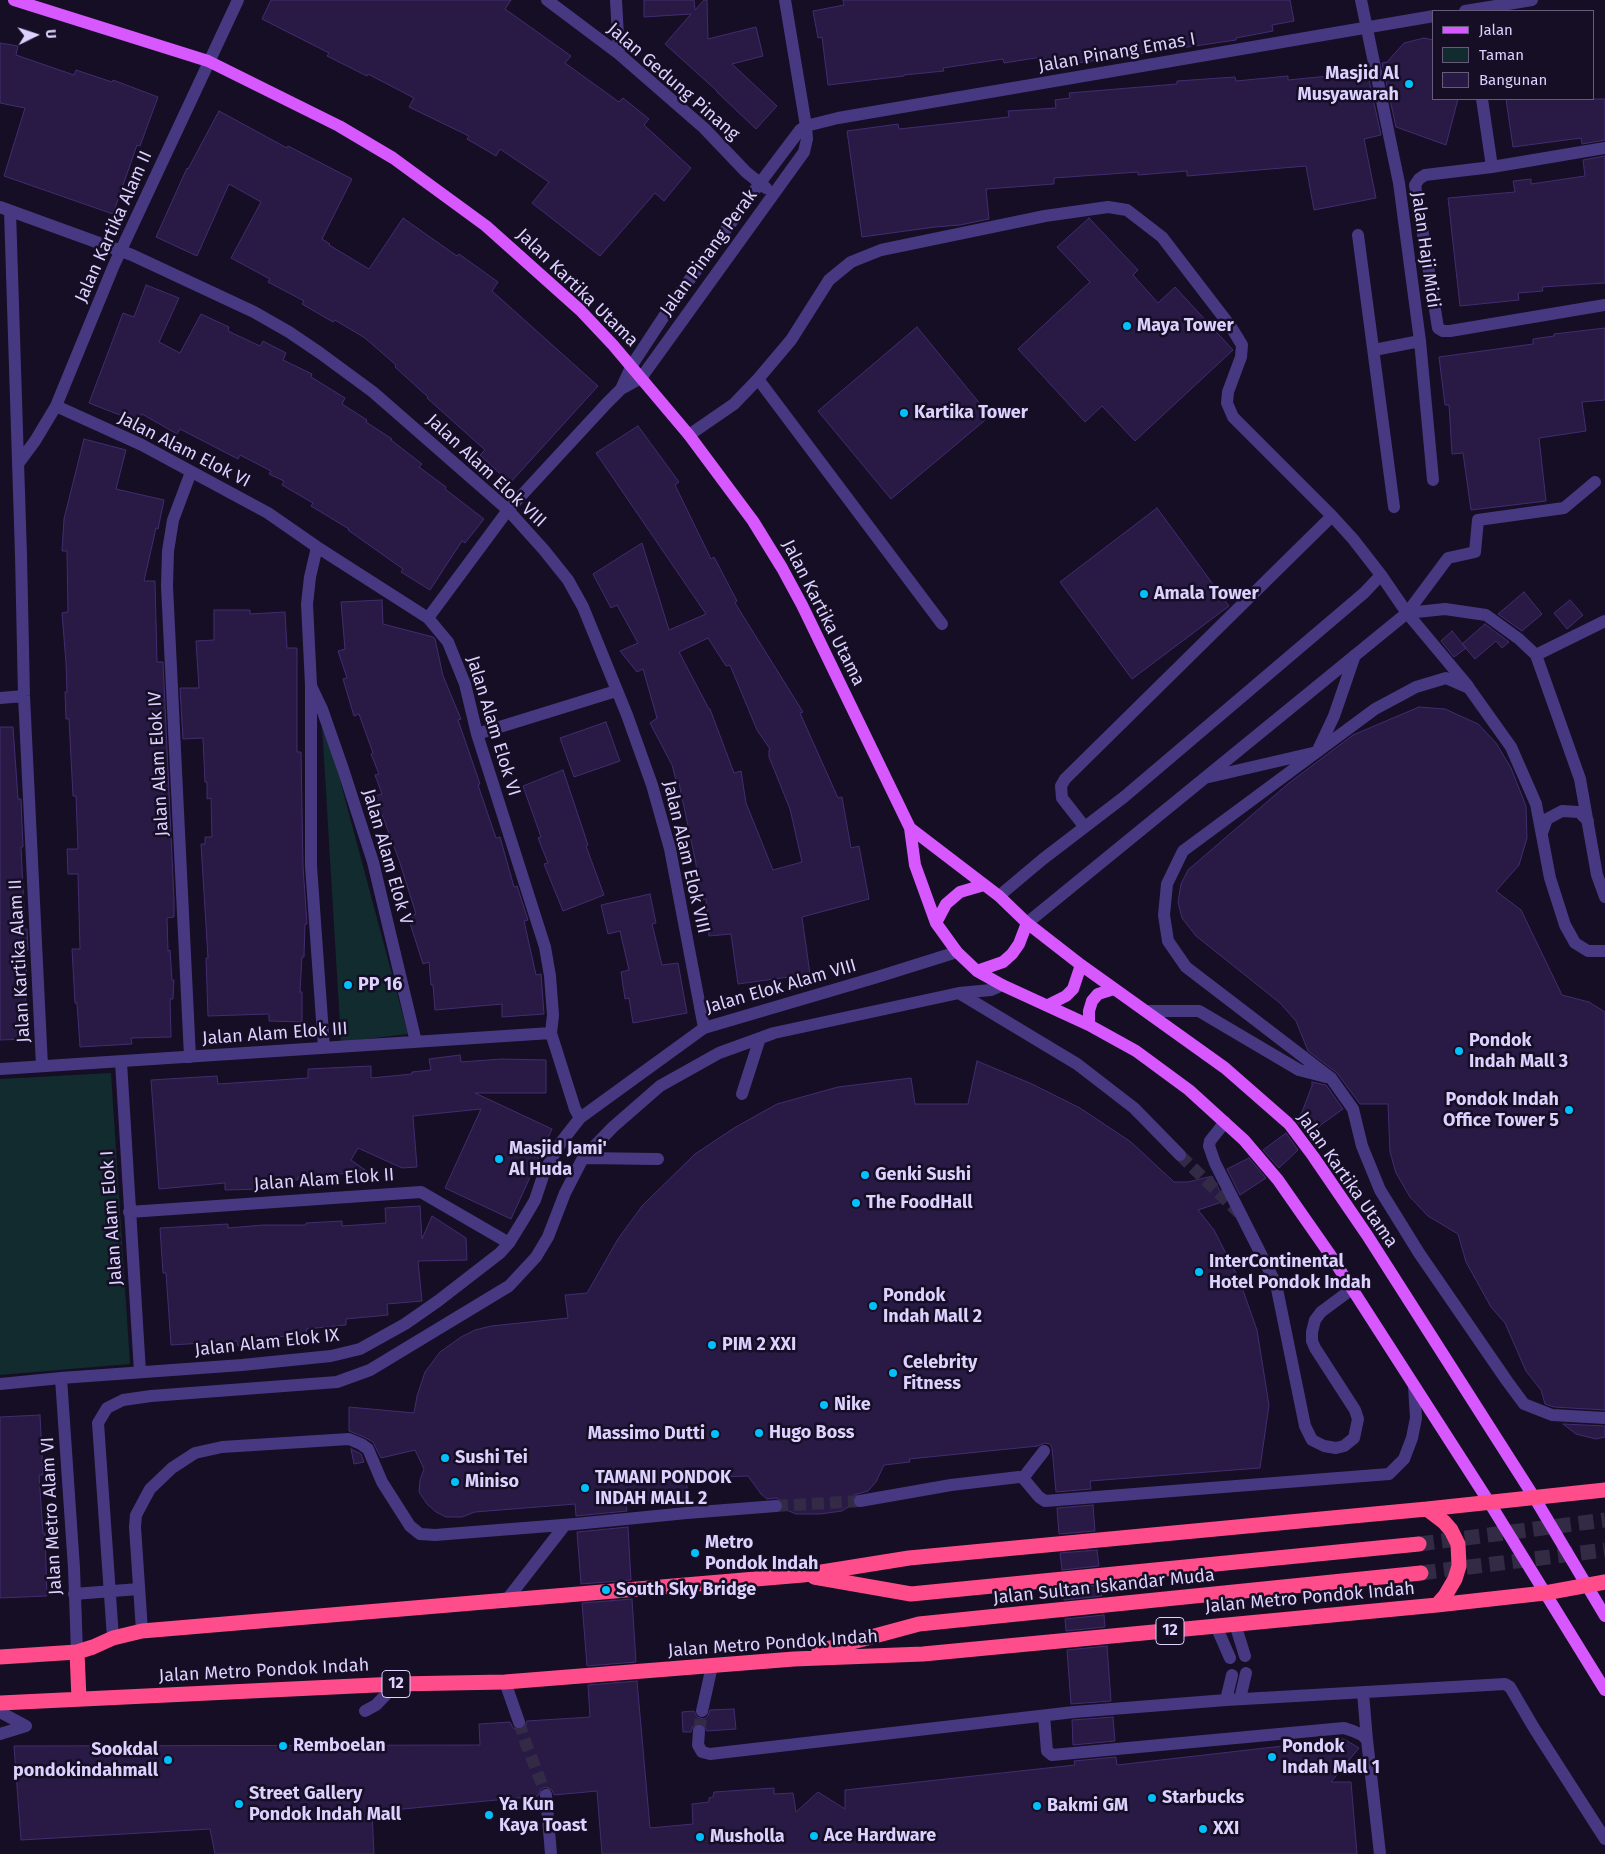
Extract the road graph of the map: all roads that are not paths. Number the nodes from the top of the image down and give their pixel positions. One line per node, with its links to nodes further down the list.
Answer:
1 (14, 0): 12 (main road, Jalan Kartika Utama)
2 (238, 0): 12 (street, Jalan Kartika Alam II)
3 (547, 0): 11 (street, Jalan Gedung Pinang)
4 (616, 0): 11 (street)
5 (785, 0): 14 (street, Jalan Pinang Perak)
6 (1361, 0): 10 (street, Jalan Haji Midi)
7 (1532, 0): 8 (street)
8 (1473, 10)
9 (1432, 16): 10 (street, Jalan Pinang Emas I)
10 (1366, 28): 14 (street, Jalan Pinang Emas I); 23 (street, Jalan Haji Midi)
11 (619, 54): 17 (street, Jalan Gedung Pinang)
12 (208, 61): 21 (street, Jalan Kartika Alam II); 25 (main road, Jalan Kartika Utama)
13 (1482, 100): 16 (street)
14 (806, 126): 17 (street, Jalan Pinang Perak); 18 (street, Jalan Pinang Perak)
15 (1605, 148): 16 (street)
16 (1492, 167): 22 (street)
17 (760, 183): 18 (street, Jalan Gedung Pinang); 25 (street, Jalan Pinang Perak)
18 (774, 194): 26 (street, Jalan Pinang Perak)
19 (5, 209): 21 (street, Jalan Alam Elok VIII); 31 (street, Jalan Kartika Alam II)
20 (1358, 235): 24 (street)
21 (122, 251): 29 (street, Jalan Kartika Alam II); 36 (street, Jalan Alam Elok VIII)
22 (1605, 305)
23 (1420, 342): 24 (street); 33 (street, Jalan Haji Midi)
24 (1374, 350): 35 (street)
25 (632, 365): 26 (main road, Jalan Kartika Utama); 28 (street, Jalan Pinang Perak)
26 (641, 378): 28 (street, Jalan Pinang Perak); 30 (main road, Jalan Kartika Utama)
27 (758, 380): 30 (street); 37 (street); 43 (street)
28 (621, 389): 36 (street, Jalan Pinang Perak)
29 (56, 406): 31 (street, Jalan Kartika Alam II); 32 (street, Jalan Alam Elok VI)
30 (688, 435): 56 (main road, Jalan Kartika Utama)
31 (18, 464): 49 (street, Jalan Kartika Alam II)
32 (191, 472): 38 (street, Jalan Alam Elok VI); 78 (street, Jalan Alam Elok IV)
33 (1433, 480)
34 (1595, 482): 40 (street)
35 (1394, 507)
36 (508, 510): 41 (street, Jalan Pinang Perak); 48 (street, Jalan Alam Elok VIII)
37 (1332, 516): 39 (street); 55 (street)
38 (317, 548): 41 (street, Jalan Alam Elok VI); 46 (street, Jalan Alam Elok V)
39 (1381, 575): 40 (street); 55 (street)
40 (1407, 613): 44 (street); 45 (street); 47 (street)
41 (428, 618): 51 (street, Jalan Alam Elok VI)
42 (1605, 621): 45 (street)
43 (942, 624)
44 (1355, 655): 52 (street); 53 (street)
45 (1536, 655): 54 (street)
46 (311, 685): 76 (street, Jalan Alam Elok V); 77 (street, Jalan Alam Elok V)
47 (1469, 688): 52 (street); 57 (street)
48 (616, 691): 51 (street); 73 (street, Jalan Alam Elok VIII)
49 (24, 696): 50 (street); 80 (street, Jalan Kartika Alam II)
50 (0, 698)
51 (477, 734): 74 (street, Jalan Alam Elok VI)
52 (1317, 752): 53 (street); 82 (street)
53 (1206, 777): 62 (street)
54 (1588, 821): 57 (street); 60 (street)
55 (1084, 826): 59 (street)
56 (910, 828): 58 (main road, Jalan Kartika Utama); 61 (main road, Jalan Kartika Utama)
57 (1542, 833): 63 (street)
58 (984, 885): 59 (main road, Jalan Kartika Utama); 61 (main road)
59 (999, 896): 62 (main road, Jalan Kartika Utama)
60 (1605, 897)
61 (936, 923): 64 (main road, Jalan Kartika Utama)
62 (1027, 923): 65 (main road, Jalan Kartika Utama); 66 (main road)
63 (1605, 951)
64 (957, 952): 66 (main road, Jalan Kartika Utama); 73 (street, Jalan Elok Alam VIII)
65 (1081, 965): 68 (main road, Jalan Kartika Utama); 70 (main road)
66 (978, 971): 67 (main road, Jalan Kartika Utama)
67 (1002, 985): 69 (street); 70 (main road, Jalan Kartika Utama)
68 (1114, 988): 71 (main road, Jalan Kartika Utama); 72 (main road)
69 (959, 993): 75 (street); 86 (street)
70 (1048, 1005): 72 (main road, Jalan Kartika Utama)
71 (1146, 1011): 82 (street); 100 (main road, Jalan Kartika Utama)
72 (1089, 1025): 85 (main road, Jalan Kartika Utama)
73 (704, 1028): 84 (street, Jalan Elok Alam VIII)
74 (551, 1033): 76 (street, Jalan Alam Elok III); 84 (street, Jalan Alam Elok VI)
75 (760, 1038): 83 (street); 87 (street)
76 (416, 1042): 77 (street, Jalan Alam Elok III)
77 (324, 1048): 78 (street, Jalan Alam Elok III)
78 (190, 1057): 79 (street, Jalan Alam Elok III)
79 (121, 1062): 80 (street, Jalan Alam Elok III); 89 (street, Jalan Alam Elok I)
80 (42, 1066): 81 (street, Jalan Alam Elok III)
81 (1, 1069)
82 (1331, 1078): 96 (street)
83 (742, 1094)
84 (580, 1118): 90 (street, Jalan Alam Elok IX)
85 (1225, 1122): 91 (main road, Jalan Kartika Utama); 91 (street)
86 (1180, 1155)
87 (583, 1158): 88 (street); 112 (street)
88 (658, 1159)
89 (129, 1212): 90 (street, Jalan Alam Elok II); 92 (street, Jalan Alam Elok I)
90 (509, 1243): 92 (street, Jalan Alam Elok IX)
91 (1352, 1288): 95 (main road, Jalan Kartika Utama)
92 (140, 1372): 93 (street, Jalan Alam Elok IX)
93 (61, 1378): 94 (street, Jalan Alam Elok IX); 114 (street, Jalan Metro Alam VI)
94 (0, 1384)
95 (1414, 1386): 98 (street); 102 (main road, Jalan Kartika Utama)
96 (1605, 1418)
97 (1044, 1452): 98 (street)
98 (1023, 1478): 101 (street)
99 (1605, 1490): 100 (highway)
100 (1534, 1497): 102 (highway); 110 (main road, Jalan Kartika Utama)
101 (860, 1501)
102 (1489, 1502): 104 (highway); 113 (main road, Jalan Kartika Utama)
103 (776, 1506): 105 (street)
104 (1427, 1509): 108 (highway); 116 (highway)
105 (565, 1525): 111 (street); 115 (street)
106 (1419, 1544): 108 (highway, Jalan Sultan Iskandar Muda)
107 (1421, 1573): 125 (highway, Jalan Sultan Iskandar Muda / 12)
108 (803, 1575): 115 (highway)
109 (1605, 1582): 110 (highway, 12)
110 (1587, 1586): 113 (highway, 12); 117 (main road, Jalan Kartika Utama)
111 (139, 1589): 112 (street); 120 (street)
112 (109, 1592): 114 (street); 121 (street)
113 (1546, 1593): 116 (highway, Jalan Metro Pondok Indah / 12); 132 (main road, Jalan Kartika Utama)
114 (74, 1594): 122 (street, Jalan Metro Alam VI)
115 (505, 1602): 120 (highway)
116 (1436, 1605): 118 (highway, Jalan Metro Pondok Indah / 12)
117 (1605, 1616)
118 (1235, 1624): 119 (highway, Jalan Metro Pondok Indah / 12); 123 (street)
119 (1216, 1626): 125 (highway, Jalan Metro Pondok Indah / 12); 126 (street)
120 (142, 1631): 121 (highway)
121 (113, 1638): 122 (highway)
122 (77, 1652): 124 (highway); 134 (highway)
123 (1245, 1656)
124 (0, 1657)
125 (794, 1658): 127 (highway, Jalan Metro Pondok Indah / 12)
126 (1230, 1658)
127 (712, 1666): 130 (highway, Jalan Metro Pondok Indah / 12); 139 (street)
128 (1246, 1673): 135 (street)
129 (1232, 1675): 136 (street)
130 (505, 1682): 131 (highway, Jalan Metro Pondok Indah / 12); 142 (street)
131 (396, 1684): 134 (highway, Jalan Metro Pondok Indah / 12); 138 (street)
132 (1605, 1690)
133 (1363, 1693): 135 (street); 145 (street); 147 (street)
134 (79, 1699): 137 (highway, Jalan Metro Pondok Indah / 12)
135 (1240, 1699): 136 (street)
136 (1226, 1700): 141 (street)
137 (0, 1703)
138 (365, 1711)
139 (702, 1711)
140 (0, 1712): 144 (street)
141 (1044, 1716): 143 (street); 145 (street)
142 (519, 1722)
143 (699, 1731)
144 (0, 1734)
145 (1367, 1740): 149 (street)
146 (546, 1795): 148 (street)
147 (1605, 1839)
148 (551, 1854)
149 (1380, 1854)

